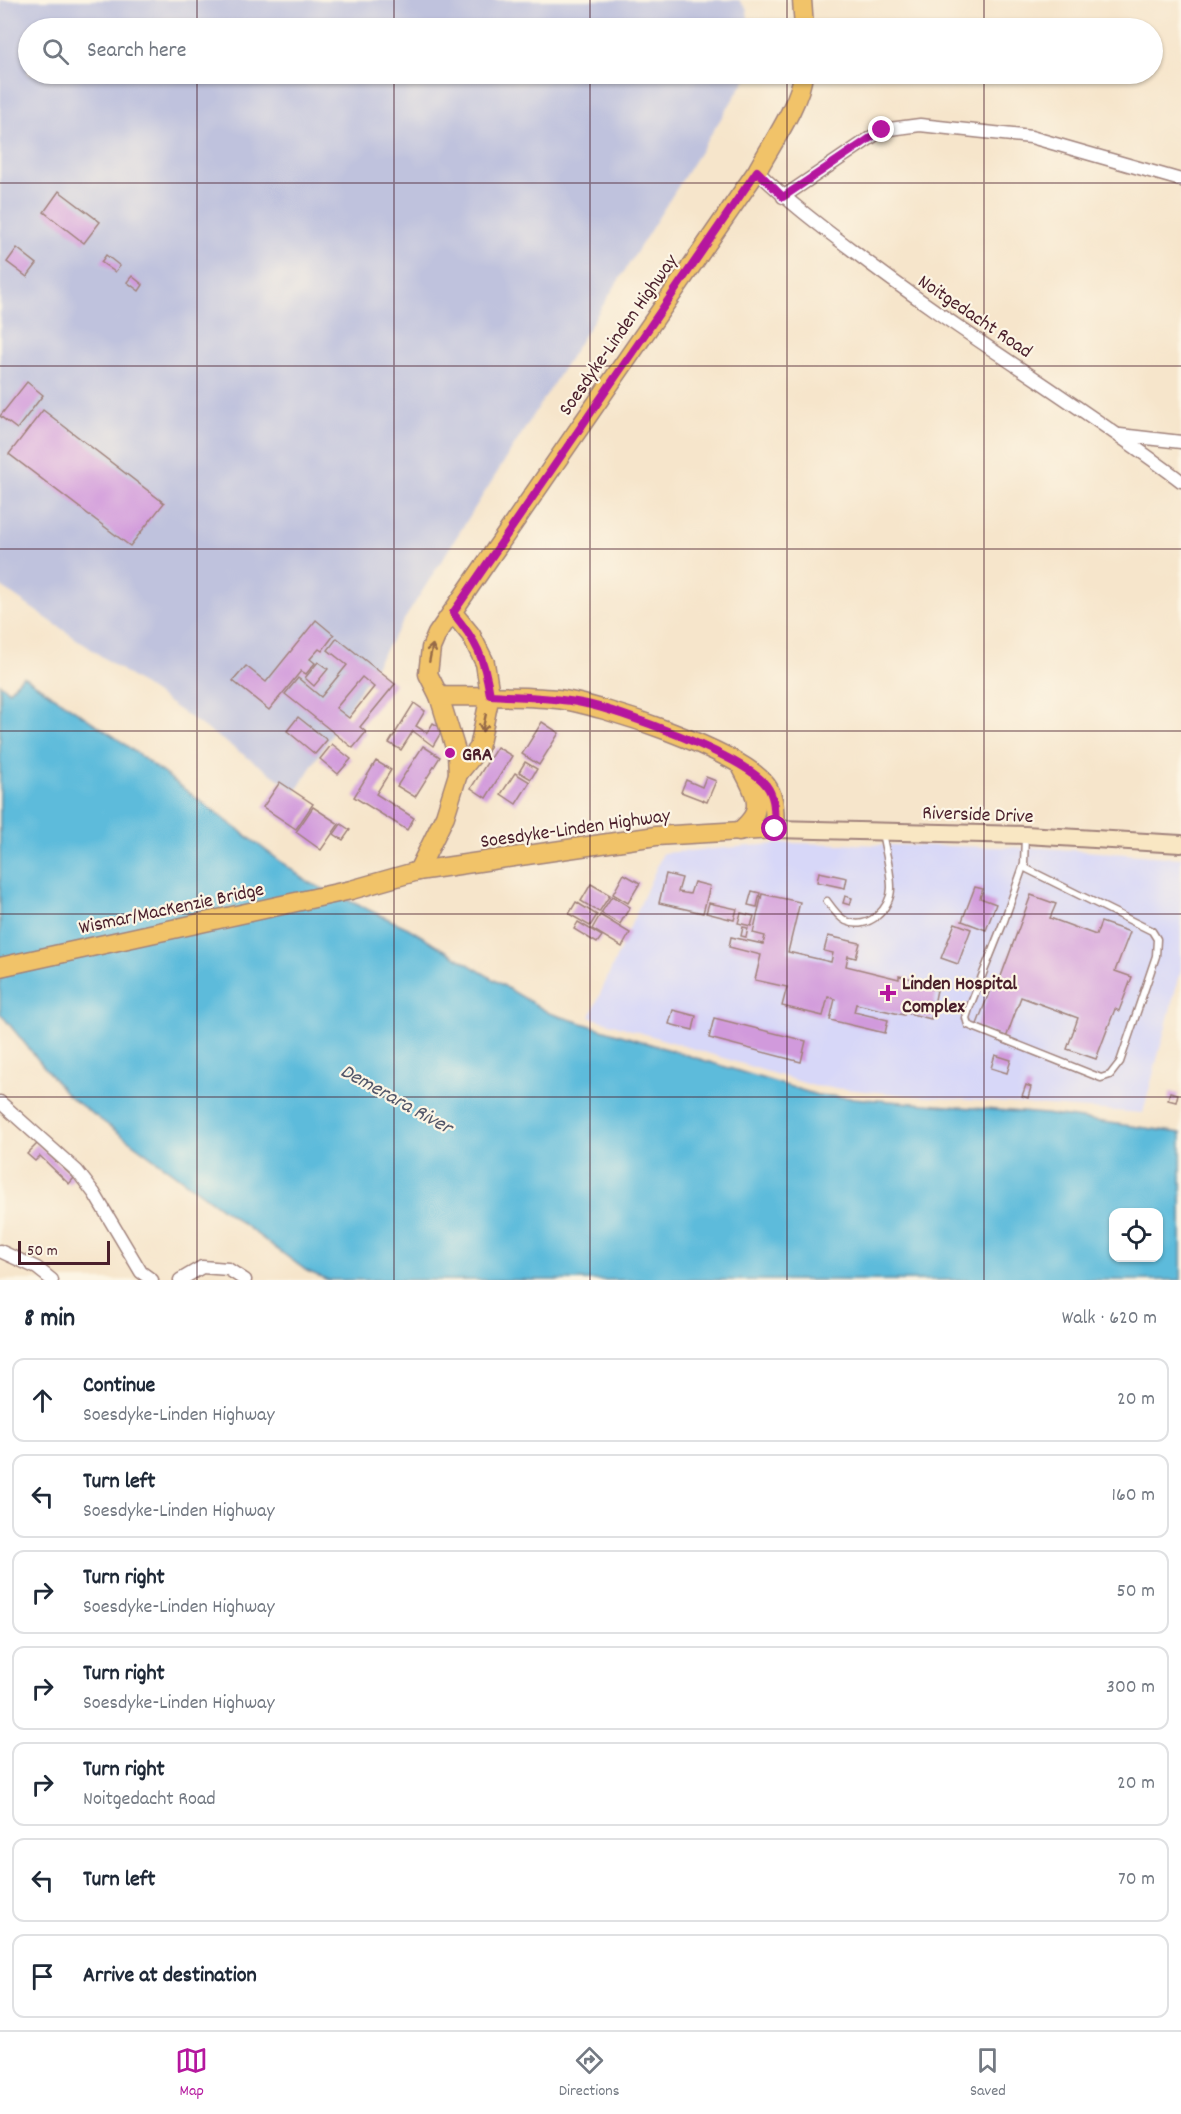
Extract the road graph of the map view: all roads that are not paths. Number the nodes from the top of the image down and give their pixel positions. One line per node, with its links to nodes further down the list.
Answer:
1 (802, 0): 2 (main road)
2 (803, 18)
3 (802, 84): 4 (main road, Soesdyke-Linden Highway)
4 (757, 171): 6 (street, Noitgedacht Road); 10 (main road, Soesdyke-Linden Highway)
5 (1181, 180): 6 (street)
6 (783, 197): 7 (street, Noitgedacht Road)
7 (1119, 435): 8 (street); 9 (street, Noitgedacht Road)
8 (1181, 442)
9 (1181, 481)
10 (453, 613): 11 (main road, Soesdyke-Linden Highway); 12 (main road, Soesdyke-Linden Highway, one-way to 10)
11 (490, 695): 12 (main road); 13 (main road); 14 (main road, Soesdyke-Linden Highway, one-way to 14)
12 (438, 696): 14 (main road, Soesdyke-Linden Highway)
13 (740, 765): 15 (main road); 17 (main road)
14 (458, 774): 21 (main road, Soesdyke-Linden Highway)
15 (775, 829): 16 (street, Riverside Drive); 17 (main road, Soesdyke-Linden Highway)
16 (882, 831): 18 (street, Riverside Drive); 23 (lane)
17 (739, 832): 21 (main road, Soesdyke-Linden Highway)
18 (1025, 835): 19 (street, Riverside Drive); 20 (lane)
19 (1181, 843)
20 (1024, 864): 20 (lane)
21 (418, 871): 22 (main road, Soesdyke-Linden Highway)
22 (351, 890): 24 (main road, Wismar/MacKenzie Bridge)
23 (827, 901)
24 (0, 967)
25 (0, 1102): 28 (street)
26 (0, 1251): 27 (street)
27 (52, 1280)
28 (152, 1280)
29 (180, 1280): 30 (street)
30 (245, 1280)

